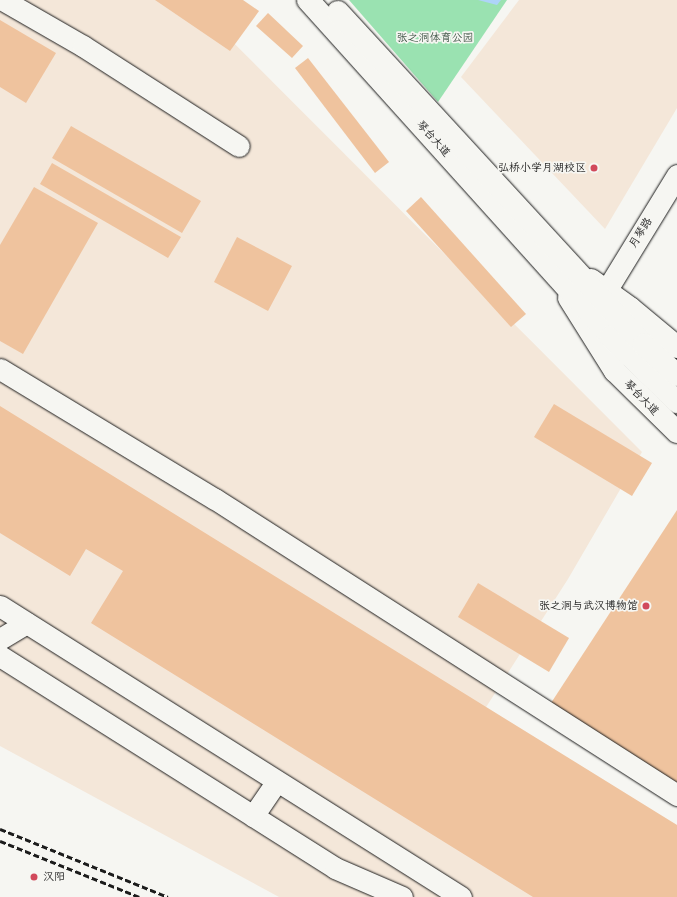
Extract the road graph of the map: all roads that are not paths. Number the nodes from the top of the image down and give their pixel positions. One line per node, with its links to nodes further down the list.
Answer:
1 (3, 0): 4 (street)
2 (308, 0): 6 (main road, 琴台大道)
3 (328, 0): 6 (main road, 琴台大道)
4 (240, 146)
5 (677, 175): 7 (street, 月琴路)
6 (564, 272): 7 (main road, 琴台大道); 10 (main road, 琴台大道); 11 (main road, 琴台大道); 12 (main road, 琴台大道)
7 (606, 291): 8 (main road, 琴台大道)
8 (677, 347)
9 (0, 369): 18 (street)
10 (677, 375)
11 (677, 402)
12 (677, 432)
13 (0, 606): 14 (street)
14 (27, 623): 15 (street); 17 (street)
15 (0, 639)
16 (0, 656): 19 (street)
17 (277, 781): 19 (street); 21 (street)
18 (677, 795)
19 (253, 816): 20 (street)
20 (402, 897)
21 (462, 897)

